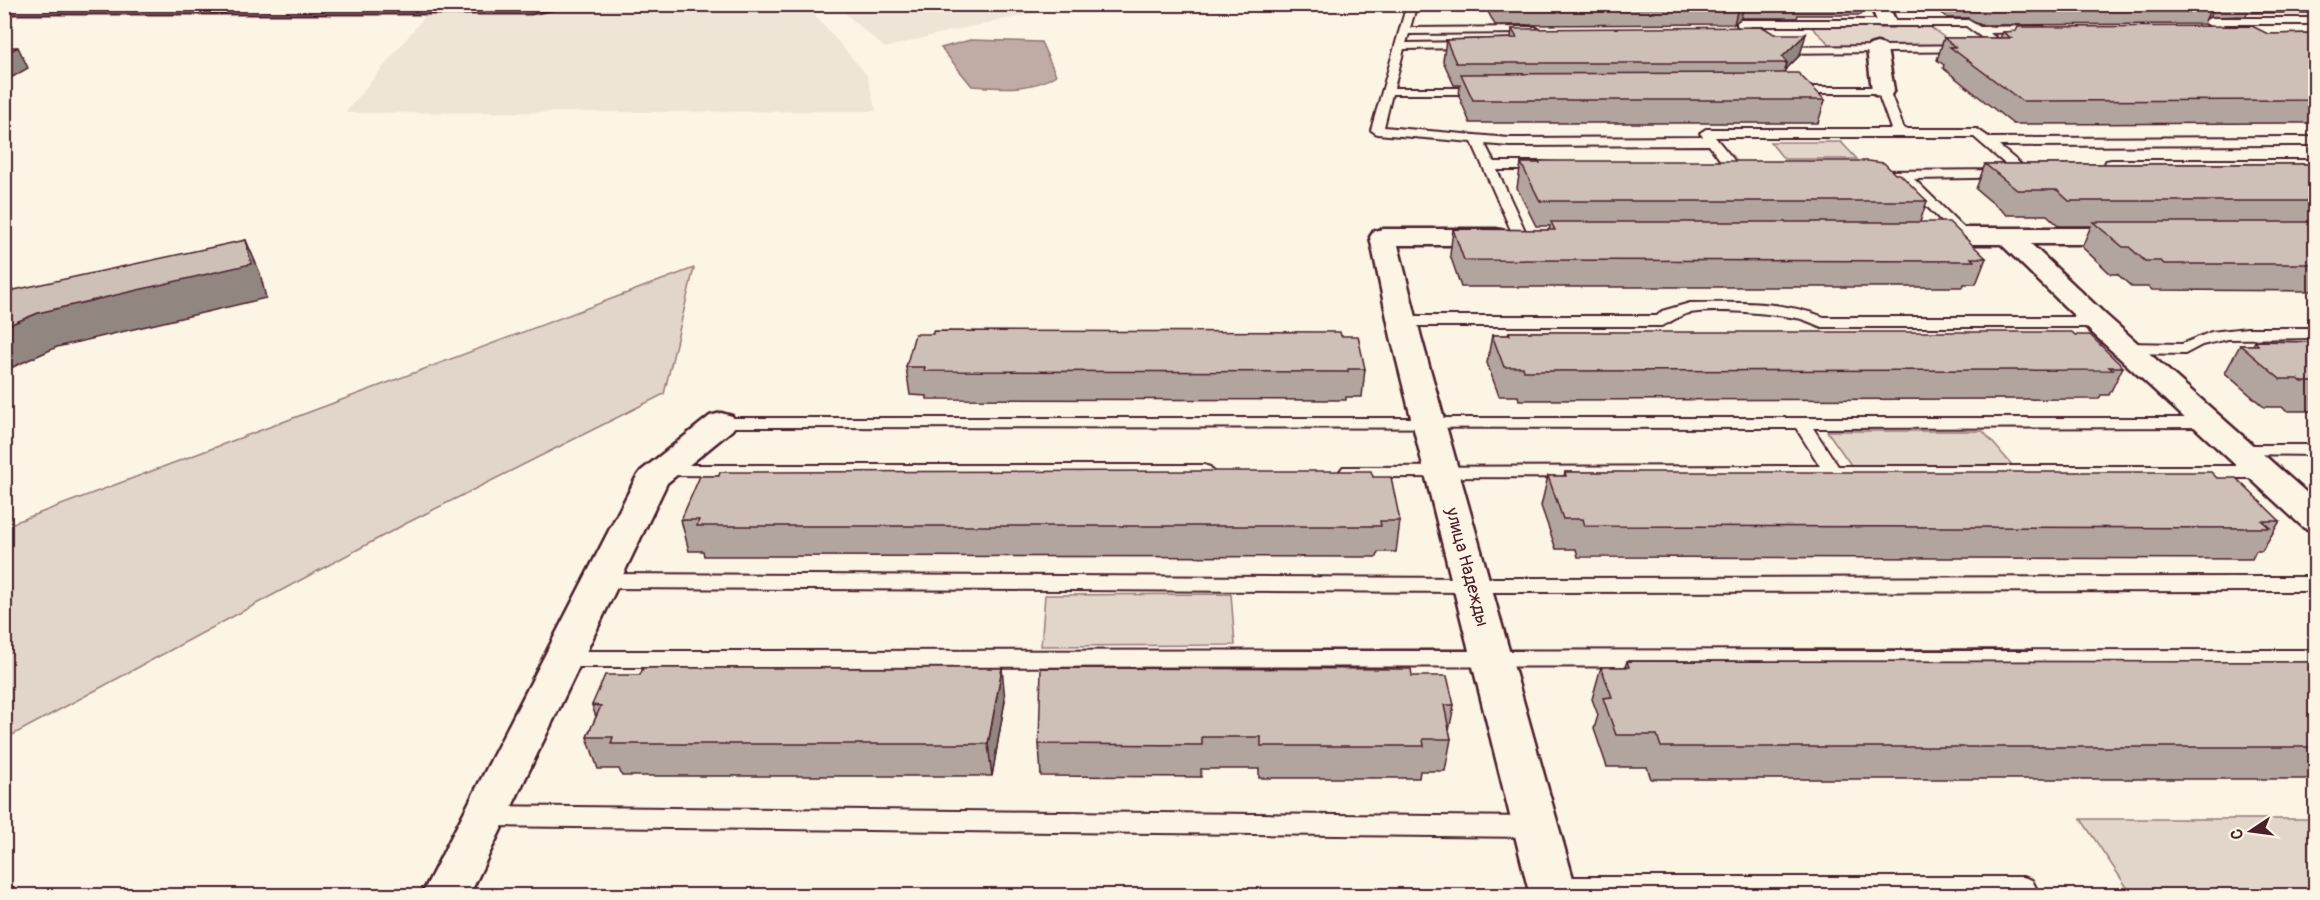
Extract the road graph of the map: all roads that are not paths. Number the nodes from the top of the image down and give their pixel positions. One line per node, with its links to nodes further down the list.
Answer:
1 (549, 4): 3 (street)
2 (1412, 4): 13 (lane)
3 (4, 7)
4 (1883, 13): 7 (lane); 12 (lane)
5 (2316, 21): 10 (lane)
6 (1734, 29): 7 (lane)
7 (1746, 29): 19 (lane)
8 (2059, 29): 12 (lane)
9 (2199, 29): 10 (lane)
10 (2222, 29): 14 (lane)
11 (1546, 30): 13 (lane)
12 (1978, 30): 15 (lane)
13 (1404, 31): 18 (lane)
14 (2222, 42)
15 (1996, 43): 16 (lane); 19 (lane)
16 (2020, 43)
17 (1482, 45): 18 (lane)
18 (1400, 46): 23 (lane)
19 (1877, 49): 22 (street)
20 (1493, 90): 23 (lane)
21 (1777, 90): 22 (lane)
22 (1883, 90): 24 (lane)
23 (1387, 91): 25 (lane)
24 (1899, 133): 26 (lane); 28 (lane)
25 (1477, 139): 26 (lane); 35 (lane)
26 (1712, 141): 33 (lane)
27 (2316, 141): 28 (lane)
28 (1987, 142): 34 (lane)
29 (2037, 164): 34 (lane)
30 (2095, 164): 31 (lane)
31 (2316, 164)
32 (1708, 165): 33 (lane)
33 (1732, 165): 37 (lane)
34 (2013, 165): 39 (lane)
35 (1488, 166): 36 (lane); 43 (lane)
36 (1558, 166)
37 (1762, 174)
38 (1868, 174): 39 (lane)
39 (1904, 175): 41 (lane)
40 (1891, 236): 41 (street)
41 (1963, 236): 42 (street)
42 (2008, 236): 44 (street); 46 (street)
43 (1533, 237): 45 (street, улица Надежды)
44 (2162, 237)
45 (1402, 321): 46 (lane); 50 (street, улица Надежды)
46 (2097, 322): 48 (street)
47 (2316, 333): 48 (lane)
48 (2126, 348): 52 (street)
49 (721, 423): 50 (lane); 55 (street)
50 (1429, 423): 51 (lane); 58 (street, улица Надежды)
51 (1801, 423): 52 (lane); 59 (lane)
52 (2208, 423): 53 (street)
53 (2238, 450): 54 (lane); 60 (street)
54 (2316, 450)
55 (662, 471): 56 (lane); 62 (street)
56 (1219, 471)
57 (1336, 471): 58 (lane)
58 (1442, 471): 59 (lane); 64 (street, улица Надежды)
59 (1832, 471): 60 (lane)
60 (2262, 472): 61 (street)
61 (2316, 520)
62 (602, 581): 64 (lane); 66 (street)
63 (2316, 584): 64 (lane)
64 (1472, 585): 67 (street, улица Надежды)
65 (2316, 658): 67 (lane)
66 (563, 659): 67 (lane); 68 (street)
67 (1491, 659): 69 (street, улица Надежды)
68 (484, 816): 69 (lane); 72 (street)
69 (1536, 826): 71 (street, улица Надежды)
70 (2023, 888): 71 (lane)
71 (1553, 892)
72 (445, 896)

